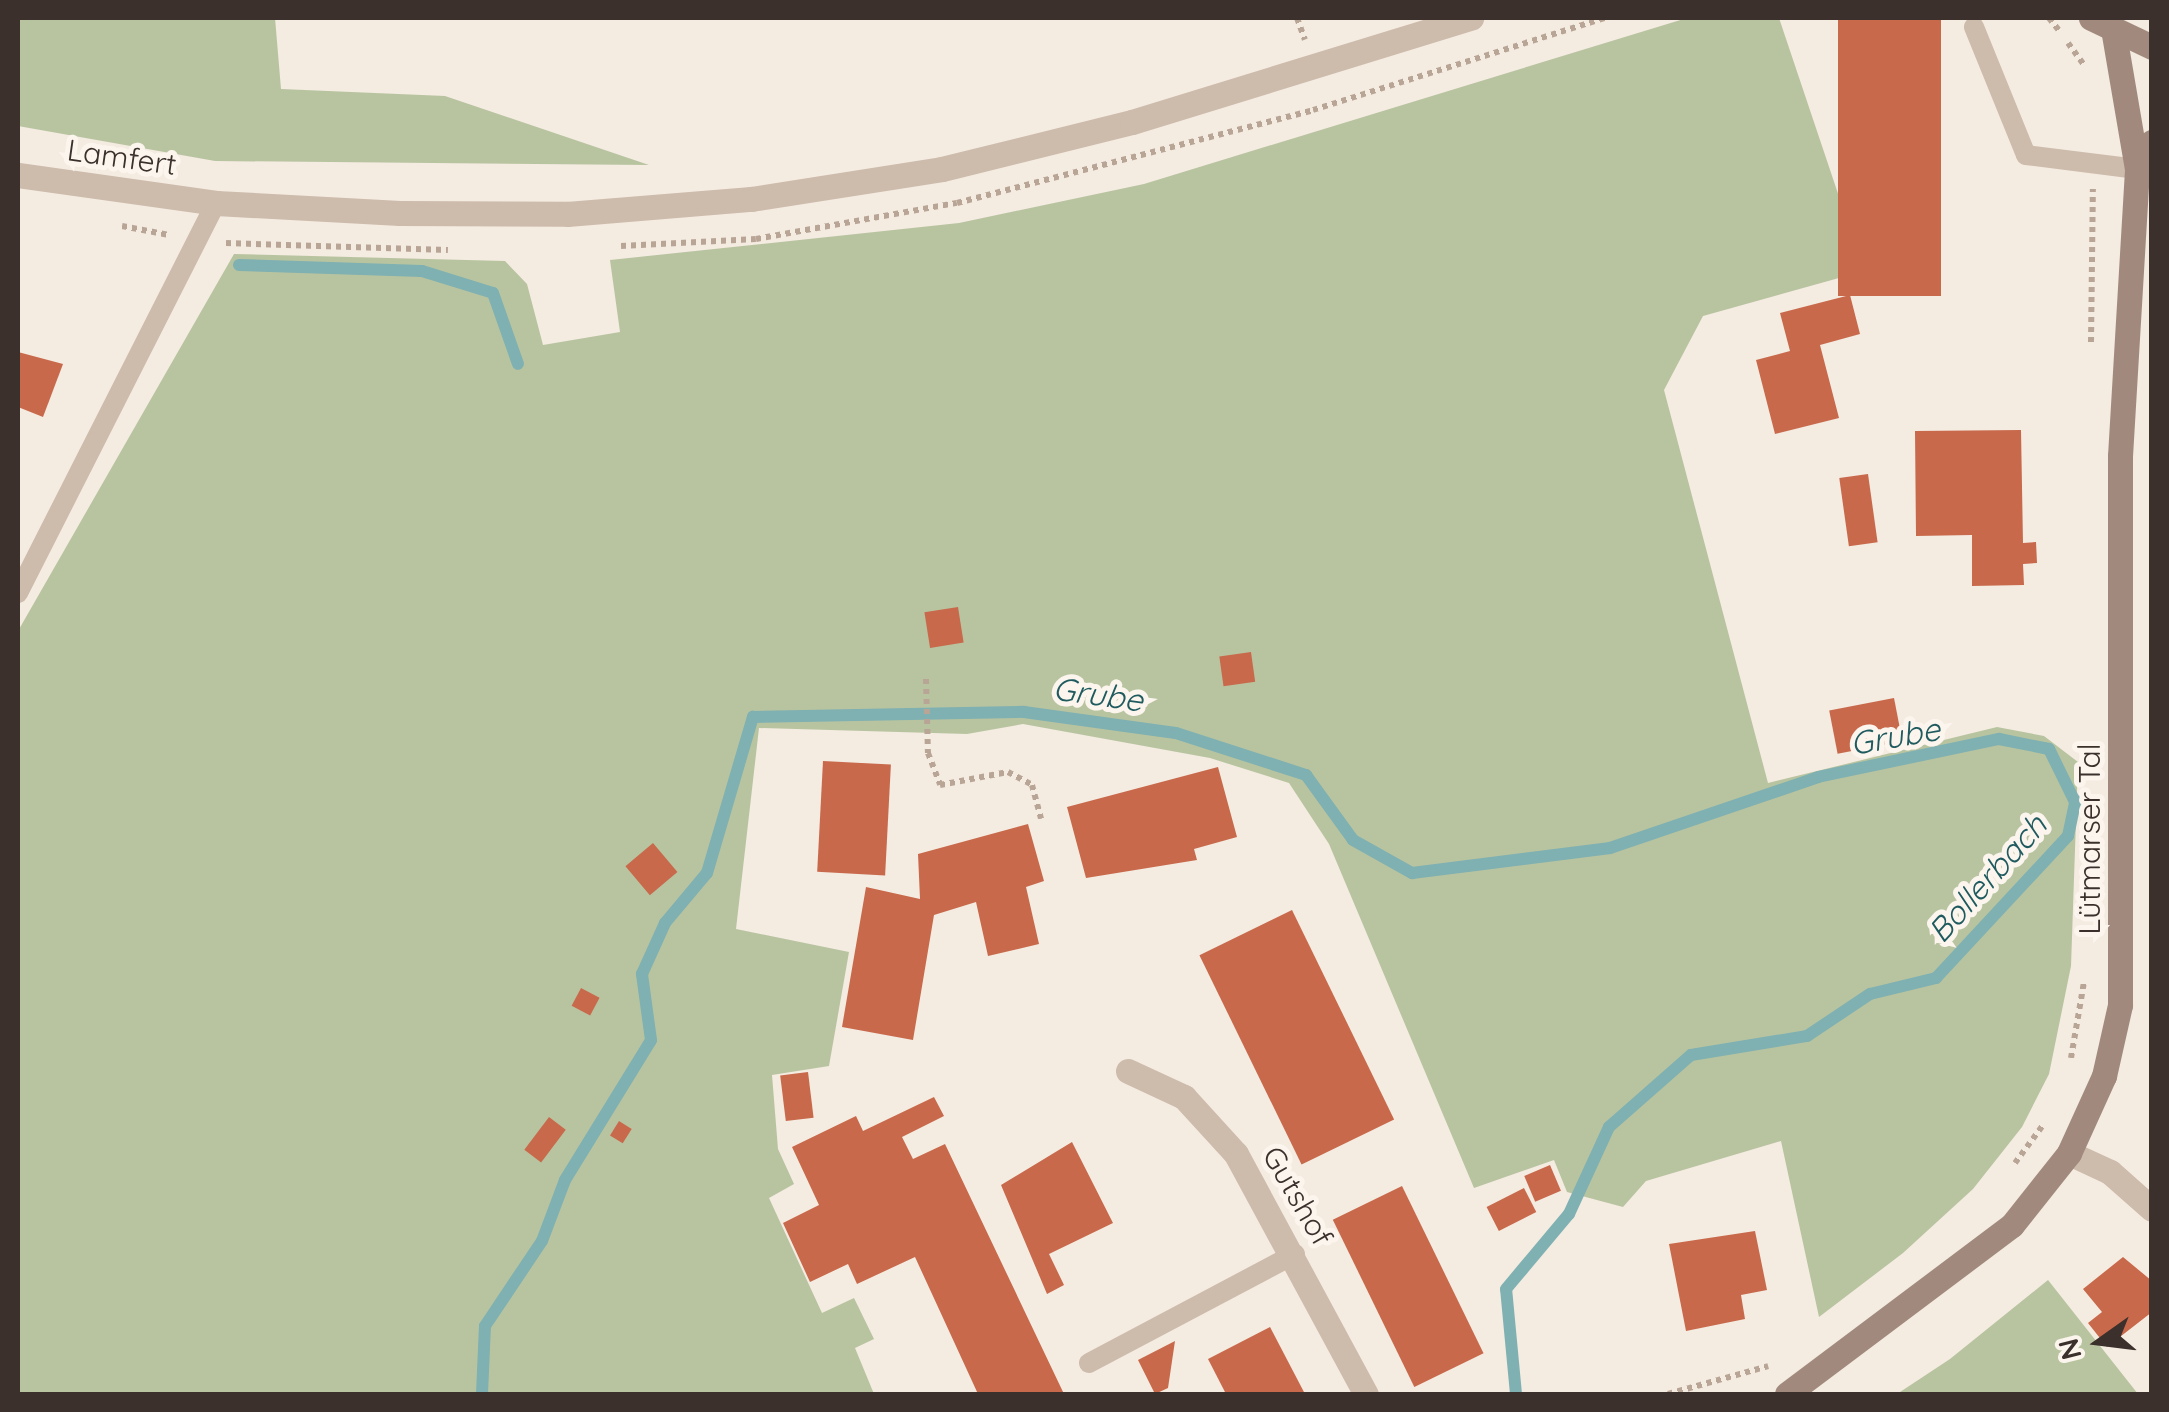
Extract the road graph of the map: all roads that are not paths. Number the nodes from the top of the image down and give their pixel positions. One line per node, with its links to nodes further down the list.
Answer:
1 (1471, 18): 9 (street, Lamfert)
2 (2091, 18): 4 (main road)
3 (1974, 28): 7 (lane)
4 (2114, 35): 5 (main road); 7 (main road, Lütmarser Tal)
5 (2152, 47)
6 (2152, 142): 7 (main road, Lütmarser Tal)
7 (2137, 169): 12 (main road, Lütmarser Tal)
8 (18, 175): 9 (street, Lamfert)
9 (216, 203): 10 (lane)
10 (18, 593)
11 (1128, 1071): 14 (street, Gutshof)
12 (2069, 1153): 13 (street); 16 (main road, Lütmarser Tal)
13 (2152, 1209)
14 (1296, 1254): 15 (lane); 17 (street, Gutshof)
15 (1089, 1363)
16 (1808, 1378): 18 (main road, Lütmarser Tal); 19 (main road, Lütmarser Tal)
17 (1366, 1394)
18 (1763, 1394)
19 (1787, 1394)

